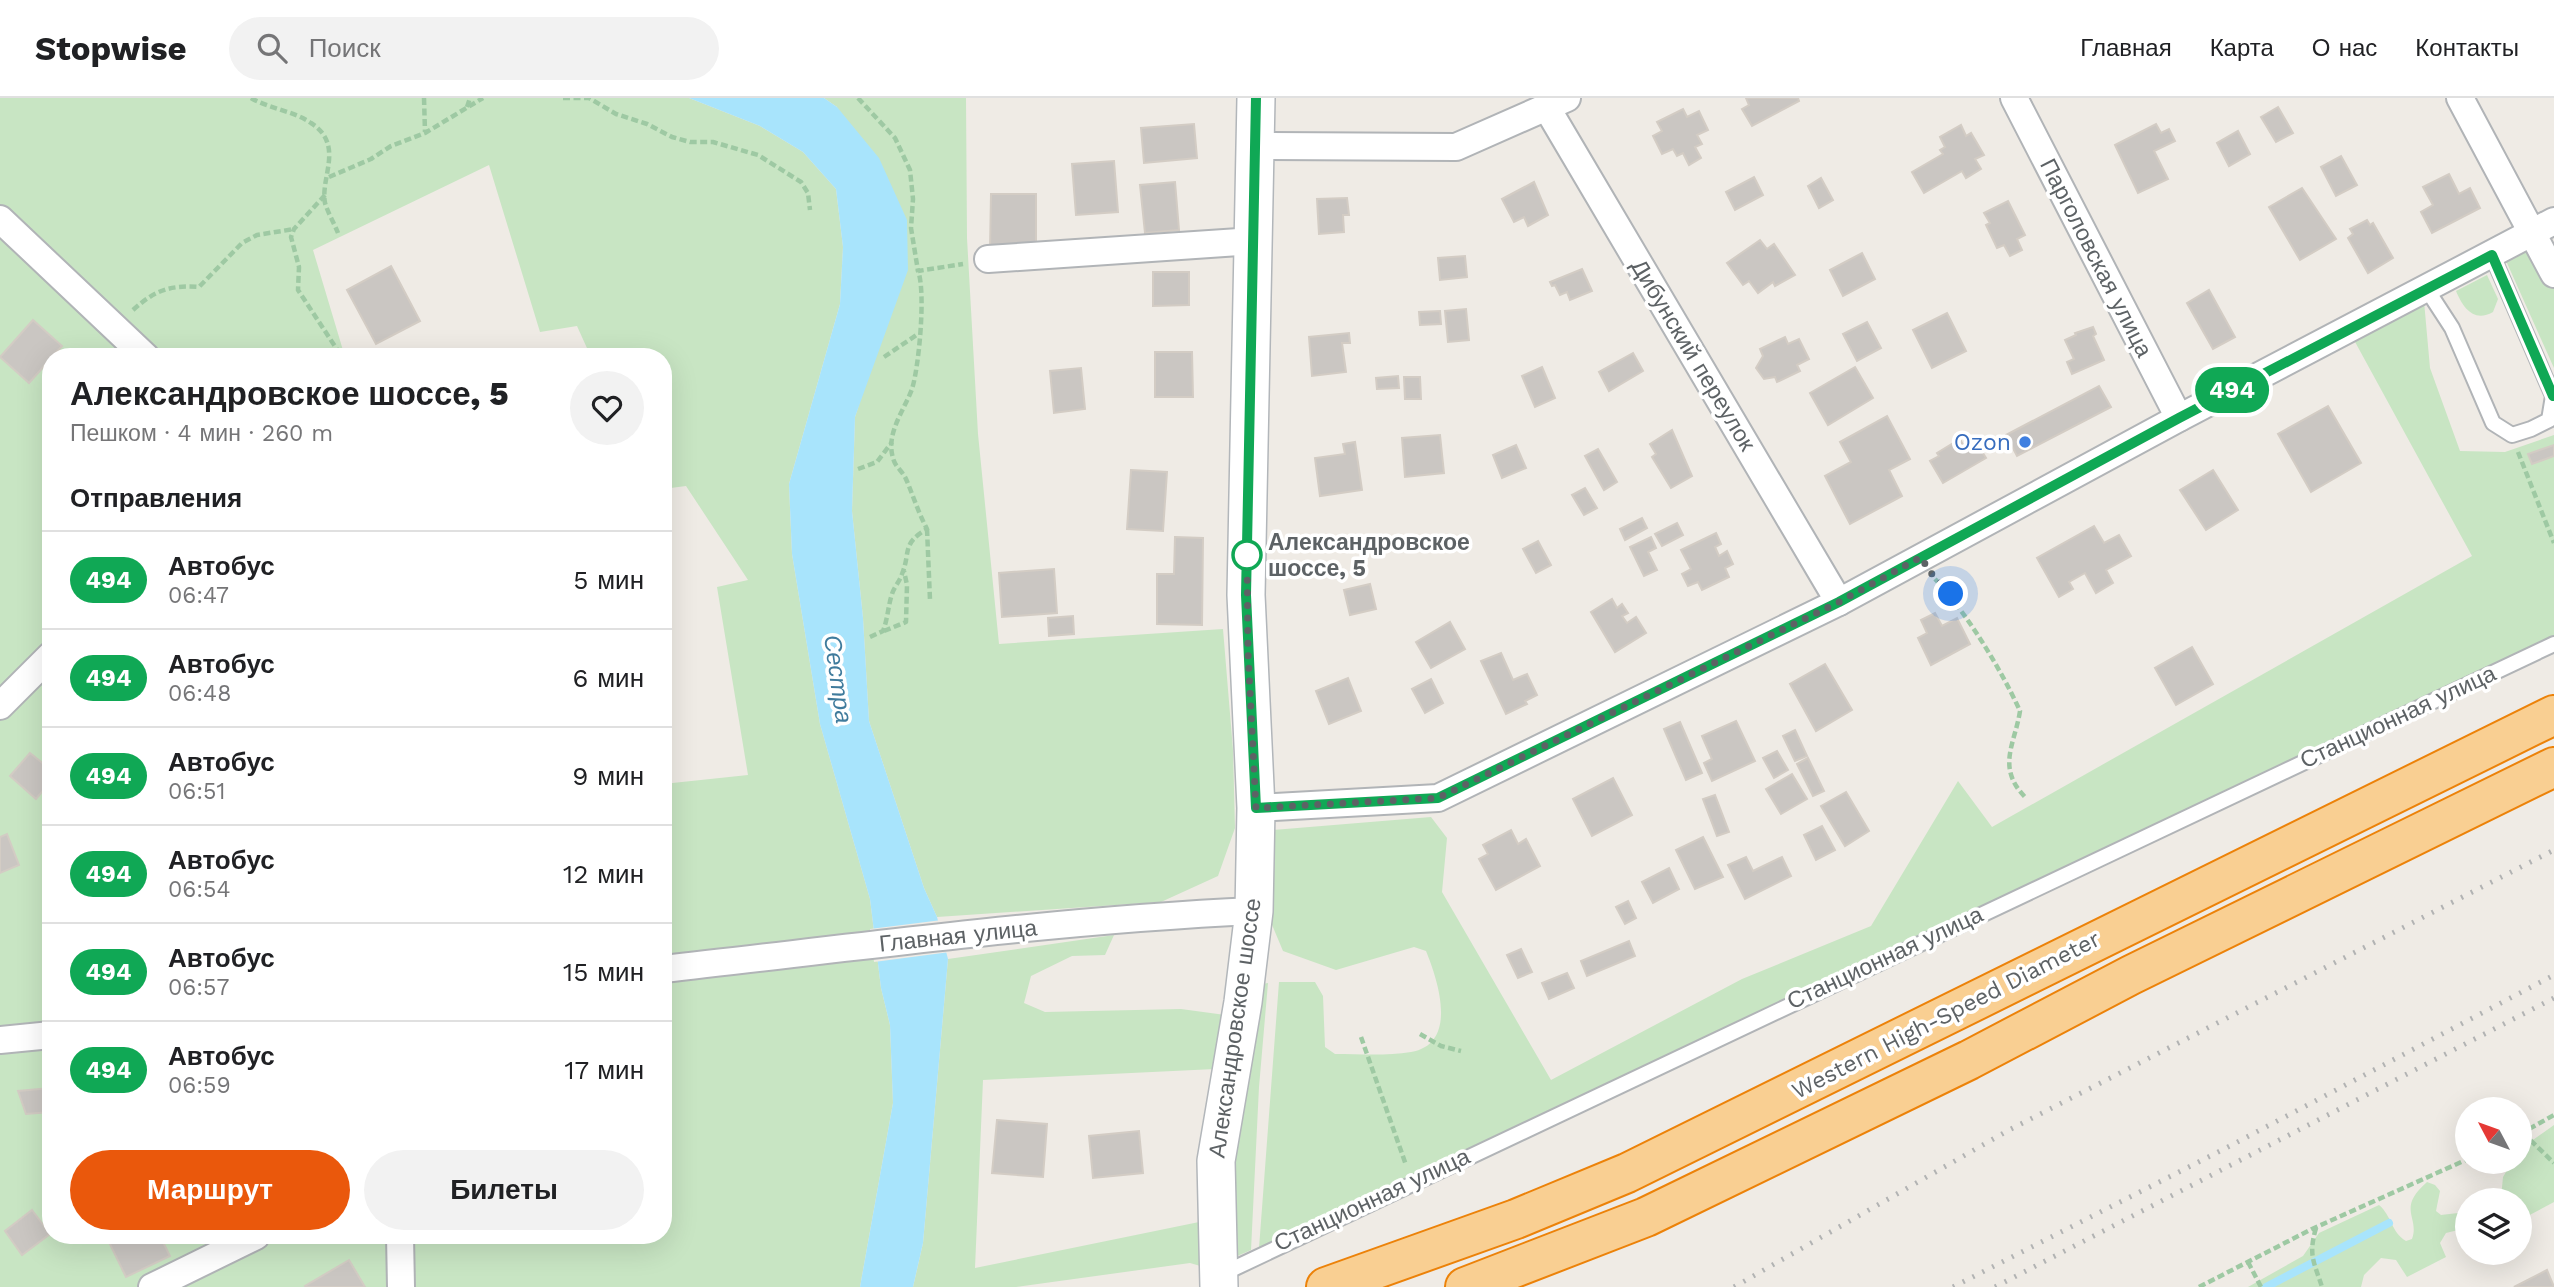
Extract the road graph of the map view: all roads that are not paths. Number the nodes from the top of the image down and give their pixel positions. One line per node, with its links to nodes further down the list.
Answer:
1 (1256, 98): 5 (street, Александровское шоссе)
2 (2014, 98): 14 (street, Парголовская улица)
3 (2460, 98): 7 (street)
4 (1557, 103): 5 (street); 15 (street, Дибунский переулок)
5 (1256, 146): 8 (street, Александровское шоссе)
6 (0, 219): 13 (street)
7 (2543, 227): 9 (street); 11 (street)
8 (1254, 241): 10 (street); 21 (street, Александровское шоссе)
9 (2492, 255): 12 (street); 12 (lane)
10 (988, 260)
11 (2554, 274)
12 (2427, 288): 14 (street)
13 (137, 348)
14 (2179, 418): 15 (street)
15 (1839, 602): 21 (street)
16 (2554, 644): 28 (lane, Станционная улица)
17 (42, 664): 18 (street)
18 (0, 706)
19 (2554, 715): 31 (highway, Western High-Speed Diameter)
20 (2554, 767): 32 (highway, Western High-Speed Diameter)
21 (1256, 808): 22 (street, Александровское шоссе)
22 (1254, 911): 23 (street, Главная улица); 28 (street, Александровское шоссе)
23 (672, 968)
24 (42, 1036): 25 (street)
25 (0, 1040)
26 (240, 1244): 29 (street)
27 (400, 1244): 30 (street)
28 (1218, 1281)
29 (152, 1287)
30 (401, 1287)
31 (1326, 1287)
32 (1465, 1287)

